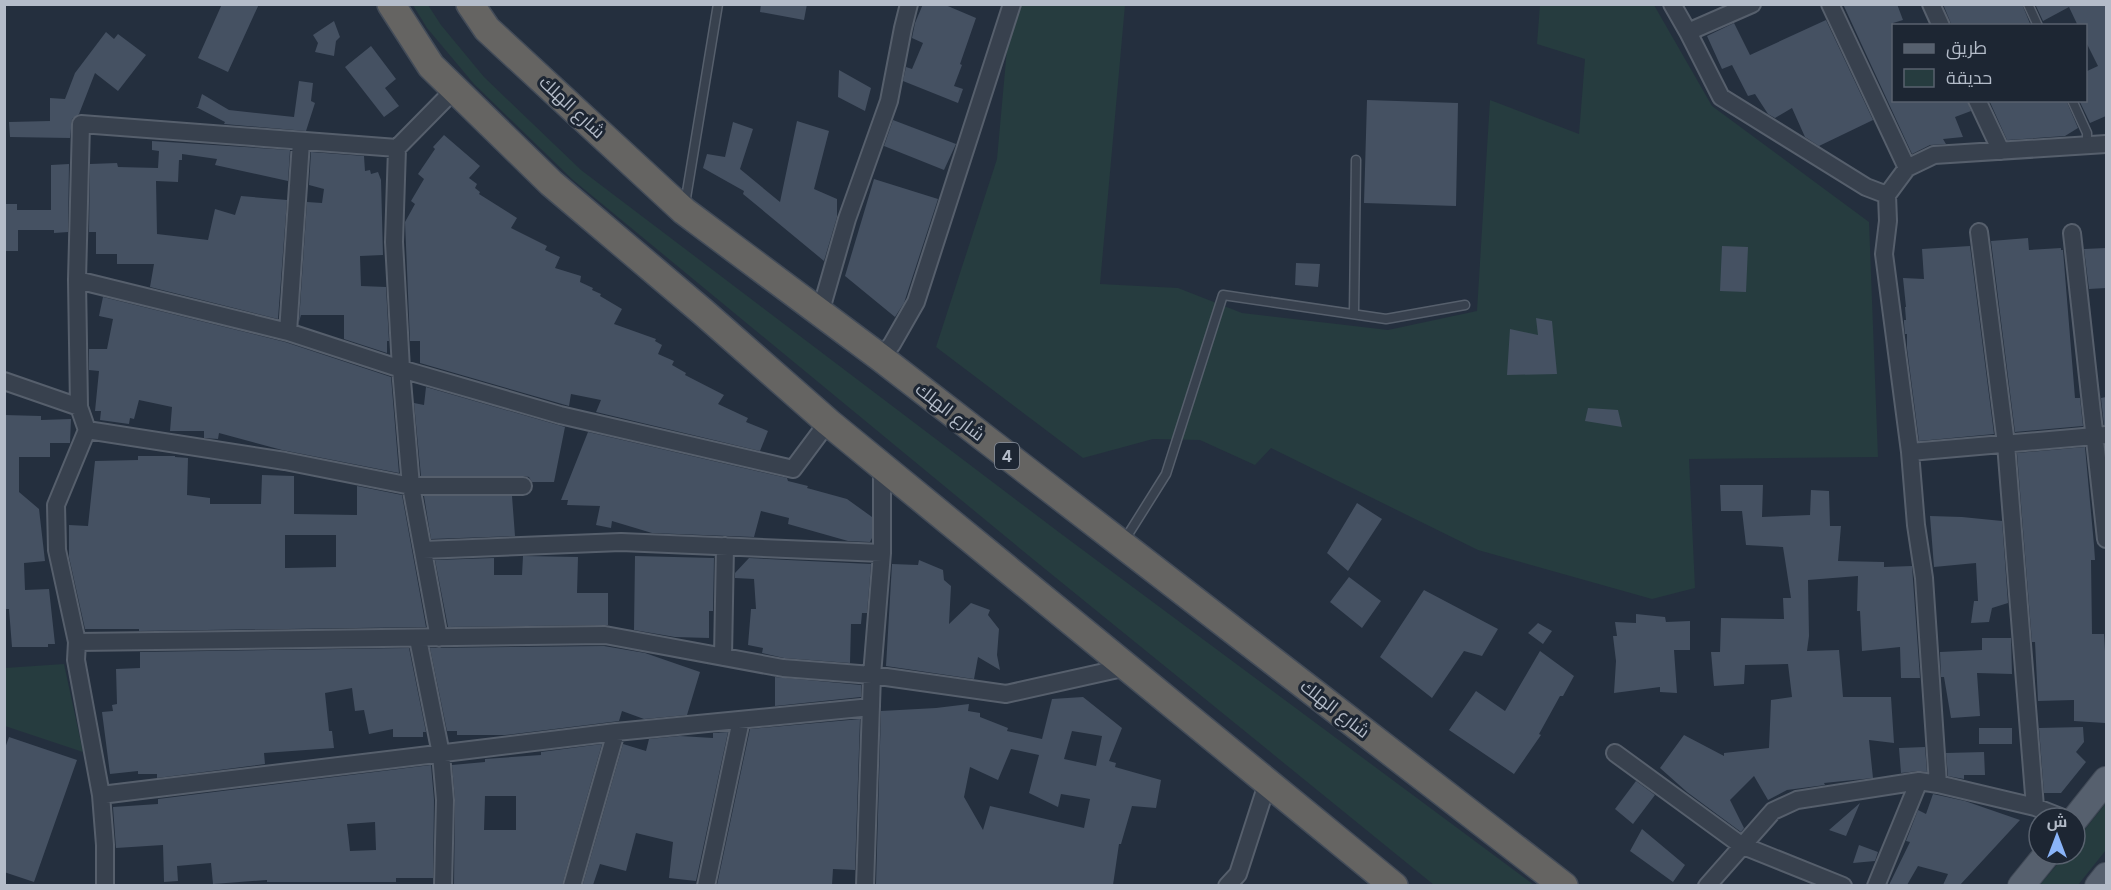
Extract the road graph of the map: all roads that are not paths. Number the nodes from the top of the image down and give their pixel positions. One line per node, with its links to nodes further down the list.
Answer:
1 (391, 4): 14 (highway)
2 (470, 4): 25 (highway, شارع الهلك / 4)
3 (718, 4): 25 (lane)
4 (909, 4): 30 (street)
5 (1012, 4): 33 (street)
6 (1672, 4): 13 (street)
7 (1752, 4): 13 (street)
8 (1830, 4): 23 (street)
9 (1931, 4): 11 (street)
10 (2028, 4): 12 (lane)
11 (1940, 24)
12 (2037, 24)
13 (1688, 32): 24 (street)
14 (455, 89): 20 (street); 37 (highway)
15 (1978, 102): 21 (street)
16 (2073, 102): 18 (lane)
17 (301, 142): 20 (street); 28 (street); 32 (street)
18 (2087, 144): 19 (street); 21 (street)
19 (2106, 144)
20 (397, 148): 34 (street)
21 (2001, 151): 23 (street)
22 (1356, 160): 31 (lane)
23 (1907, 168): 24 (street)
24 (1887, 195): 41 (street)
25 (684, 211): 30 (highway, شارع الهلك / 4)
26 (1979, 232): 40 (street)
27 (2072, 233): 39 (street)
28 (77, 280): 32 (street); 36 (street)
29 (1465, 305): 31 (lane)
30 (820, 313): 33 (highway, شارع الهلك / 4)
31 (1354, 313): 46 (lane)
32 (288, 332): 34 (street)
33 (881, 358): 46 (highway, شارع الهلك / 4)
34 (401, 369): 37 (street); 43 (street)
35 (4, 381): 36 (street)
36 (79, 407): 38 (street)
37 (828, 422): 42 (highway)
38 (87, 430): 43 (street); 52 (street)
39 (2101, 436): 40 (street); 45 (street)
40 (2006, 444): 41 (street); 67 (street)
41 (1910, 452): 64 (street)
42 (882, 467): 49 (street); 54 (highway)
43 (411, 486): 44 (street); 48 (street)
44 (523, 486)
45 (2106, 539)
46 (1122, 544): 79 (highway, شارع الهلك / 4)
47 (725, 546): 48 (street); 49 (street); 53 (street)
48 (423, 550): 50 (street)
49 (882, 553): 55 (street)
50 (439, 638): 51 (street); 53 (street)
51 (418, 639): 52 (street); 60 (street)
52 (77, 642): 65 (street)
53 (723, 657): 55 (street)
54 (1127, 667): 55 (street); 62 (highway)
55 (872, 675): 56 (street)
56 (871, 707): 57 (street); 76 (street)
57 (741, 720): 58 (street); 75 (street)
58 (616, 732): 60 (street); 74 (street)
59 (1616, 753): 69 (street)
60 (441, 754): 65 (street); 73 (street)
61 (2106, 780): 68 (main road)
62 (1268, 781): 77 (street); 78 (highway)
63 (1919, 781): 64 (street); 69 (street); 82 (street)
64 (1938, 784): 66 (street)
65 (101, 795): 72 (street)
66 (2031, 806)
67 (2035, 806)
68 (2085, 806)
69 (1741, 845): 80 (street); 81 (street)
70 (2037, 866): 83 (main road)
71 (2106, 876): 84 (main road)
72 (105, 885)
73 (443, 885)
74 (572, 885)
75 (706, 885)
76 (865, 885)
77 (1227, 885)
78 (1394, 885)
79 (1564, 885)
80 (1707, 885)
81 (1843, 885)
82 (1876, 885)
83 (2021, 885)
84 (2098, 885)

